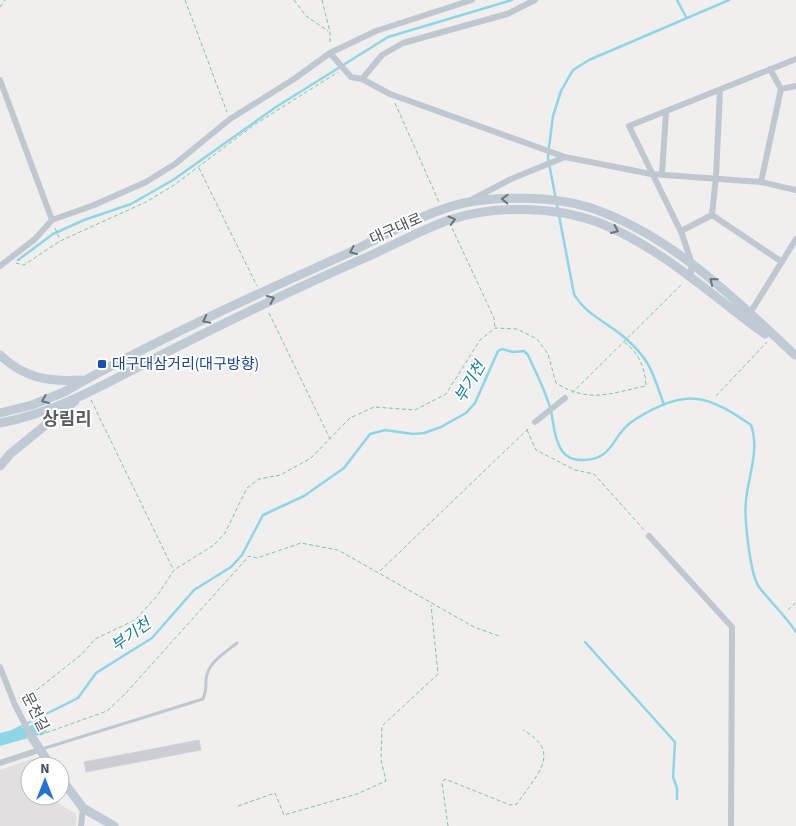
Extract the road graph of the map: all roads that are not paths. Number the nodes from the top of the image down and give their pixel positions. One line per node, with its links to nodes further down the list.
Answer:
1 (472, 0): 3 (street)
2 (535, 0): 7 (street)
3 (330, 53): 7 (street); 20 (street)
4 (796, 59): 5 (street)
5 (770, 69): 9 (street); 10 (street)
6 (0, 80): 20 (street)
7 (362, 80): 12 (street)
8 (796, 86): 9 (street)
9 (781, 89): 16 (street)
10 (720, 90): 11 (street); 15 (street)
11 (666, 112): 13 (street); 14 (street)
12 (565, 157): 13 (street); 18 (street)
13 (651, 174): 14 (street); 21 (street)
14 (662, 174): 15 (street)
15 (716, 177): 16 (street); 19 (street)
16 (761, 182): 17 (street)
17 (796, 190)
18 (463, 203): 24 (street, 대구대로, one-way to 18); 30 (street, 대구대로, one-way to 30)
19 (712, 215): 21 (street); 23 (street)
20 (52, 220): 25 (street)
21 (680, 231): 24 (street)
22 (796, 238): 23 (street)
23 (782, 262): 27 (street)
24 (692, 264): 26 (street); 27 (street, 대구대로, one-way to 24)
25 (0, 266)
26 (690, 276): 29 (street, 대구대로); 31 (street, 대구대로, one-way to 26)
27 (750, 313): 29 (street, 대구대로)
28 (0, 355): 30 (street)
29 (795, 356)
30 (84, 380): 33 (street, 대구대로, one-way to 33)
31 (87, 392): 35 (street, 대구대로); 36 (street)
32 (565, 398): 34 (street)
33 (0, 413)
34 (535, 422)
35 (0, 423)
36 (0, 466)
37 (649, 536): 48 (street)
38 (237, 643): 41 (lane)
39 (0, 667): 40 (street, 문천길)
40 (32, 737): 41 (street, 문천길)
41 (40, 750): 42 (street, 문천길); 43 (street)
42 (44, 756)
43 (0, 763)
44 (70, 790): 45 (street)
45 (83, 808): 46 (street); 47 (street)
46 (82, 826)
47 (114, 826)
48 (731, 826)

